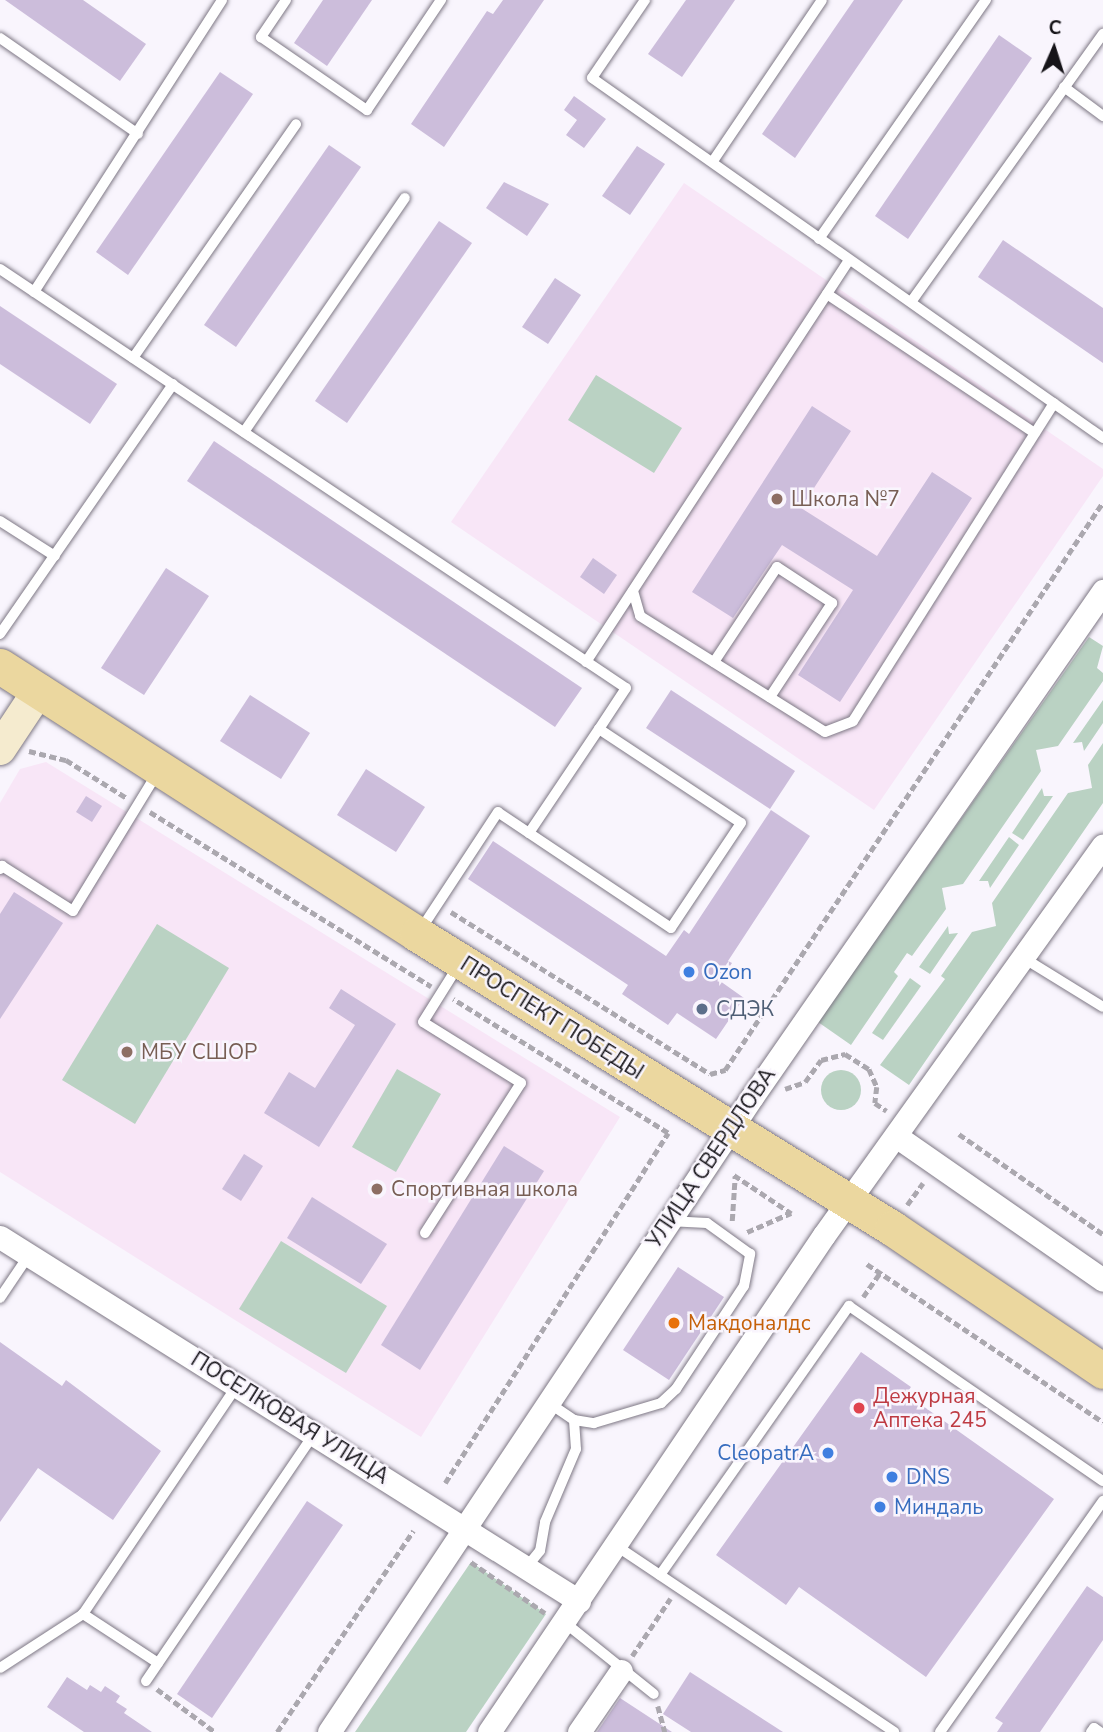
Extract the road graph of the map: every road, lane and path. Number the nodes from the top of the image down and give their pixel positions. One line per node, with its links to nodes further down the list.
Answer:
1 (222, 0): 12 (lane)
2 (286, 0): 3 (lane)
3 (441, 0)
4 (645, 0): 13 (lane)
5 (822, 0): 13 (lane)
6 (986, 0): 15 (lane)
7 (1103, 34): 9 (lane)
8 (0, 38): 12 (lane)
9 (1064, 87): 10 (lane); 20 (lane)
10 (1103, 116)
11 (296, 124): 21 (lane)
12 (138, 134): 18 (lane)
13 (713, 161): 15 (lane)
14 (405, 198): 24 (lane)
15 (819, 239): 16 (lane)
16 (848, 261): 19 (lane); 20 (lane)
17 (0, 270): 18 (lane)
18 (34, 292): 21 (lane)
19 (827, 294): 25 (lane); 30 (lane)
20 (911, 302): 23 (lane)
21 (133, 358): 22 (lane)
22 (173, 384): 24 (lane); 29 (lane)
23 (1054, 403): 25 (lane); 26 (lane)
24 (244, 432): 33 (lane)
25 (1035, 433): 37 (lane)
26 (1103, 438)
27 (1103, 502): 45 (path)
28 (0, 522): 29 (lane)
29 (55, 556): 32 (lane)
30 (633, 591): 33 (lane); 34 (lane)
31 (1103, 592): 53 (street, УЛИЦА СВЕРДЛОВА)
32 (0, 635)
33 (586, 662): 38 (lane)
34 (714, 662): 37 (lane); 37 (lane)
35 (0, 666): 36 (main road, ПРОСПЕКТ ПОБЕДЫ)
36 (39, 690): 39 (main road); 40 (main road, ПРОСПЕКТ ПОБЕДЫ)
37 (770, 697)
38 (599, 729): 42 (lane); 42 (lane)
39 (14, 750): 41 (path)
40 (162, 767): 41 (lane); 46 (main road, ПРОСПЕКТ ПОБЕДЫ)
41 (138, 805): 44 (lane); 49 (path)
42 (529, 833): 45 (lane)
43 (1103, 846): 47 (street)
44 (0, 869)
45 (437, 903): 46 (lane)
46 (417, 934): 48 (main road, ПРОСПЕКТ ПОБЕДЫ)
47 (1022, 957): 50 (lane); 55 (street)
48 (461, 961): 49 (lane); 53 (main road, ПРОСПЕКТ ПОБЕДЫ)
49 (441, 992): 62 (lane); 79 (path)
50 (1103, 1007)
51 (777, 1091): 52 (path)
52 (887, 1111)
53 (730, 1128): 59 (main road, ПРОСПЕКТ ПОБЕДЫ); 61 (street, УЛИЦА СВЕРДЛОВА)
54 (959, 1134): 63 (path)
55 (896, 1136): 59 (street); 69 (street)
56 (728, 1171): 57 (path)
57 (735, 1176): 65 (path); 65 (path)
58 (923, 1183): 60 (path)
59 (849, 1201): 72 (main road, ПРОСПЕКТ ПОБЕДЫ); 83 (street)
60 (903, 1212)
61 (668, 1222): 65 (lane); 74 (street, УЛИЦА СВЕРДЛОВА)
62 (425, 1233)
63 (1103, 1234)
64 (0, 1237): 66 (street, ПОСЕЛКОВАЯ УЛИЦА)
65 (730, 1240): 75 (lane)
66 (29, 1255): 70 (lane); 73 (street, ПОСЕЛКОВАЯ УЛИЦА)
67 (867, 1264): 68 (path)
68 (880, 1273): 71 (path); 76 (path)
69 (1103, 1280)
70 (0, 1298)
71 (854, 1310): 78 (lane); 86 (lane)
72 (1103, 1371)
73 (238, 1384): 77 (street, ПОСЕЛКОВАЯ УЛИЦА); 89 (lane)
74 (549, 1403): 75 (lane); 81 (street, УЛИЦА СВЕРДЛОВА)
75 (574, 1420): 85 (lane)
76 (1103, 1422)
77 (315, 1432): 81 (street, ПОСЕЛКОВАЯ УЛИЦА); 91 (lane)
78 (1103, 1481)
79 (445, 1483)
80 (1103, 1500): 103 (lane)
81 (465, 1530): 85 (street, ПОСЕЛКОВАЯ УЛИЦА); 98 (street, УЛИЦА СВЕРДЛОВА)
82 (413, 1531): 97 (path)
83 (615, 1545): 86 (lane); 88 (street)
84 (471, 1562): 90 (path)
85 (526, 1568): 88 (street, ПОСЕЛКОВАЯ УЛИЦА)
86 (660, 1575): 87 (lane)
87 (678, 1587): 93 (path); 102 (lane)
88 (579, 1601): 90 (street)
89 (83, 1614): 91 (lane); 92 (lane)
90 (555, 1618): 93 (lane); 99 (street)
91 (158, 1663): 94 (lane)
92 (0, 1668)
93 (621, 1671): 95 (lane); 100 (street)
94 (146, 1681): 96 (path)
95 (654, 1694): 101 (path)
96 (215, 1732)
97 (277, 1732)
98 (329, 1732)
99 (489, 1732)
100 (579, 1732)
101 (665, 1732)
102 (894, 1732)
103 (940, 1732)
104 (1091, 1732): 105 (lane)
105 (1100, 1732)

